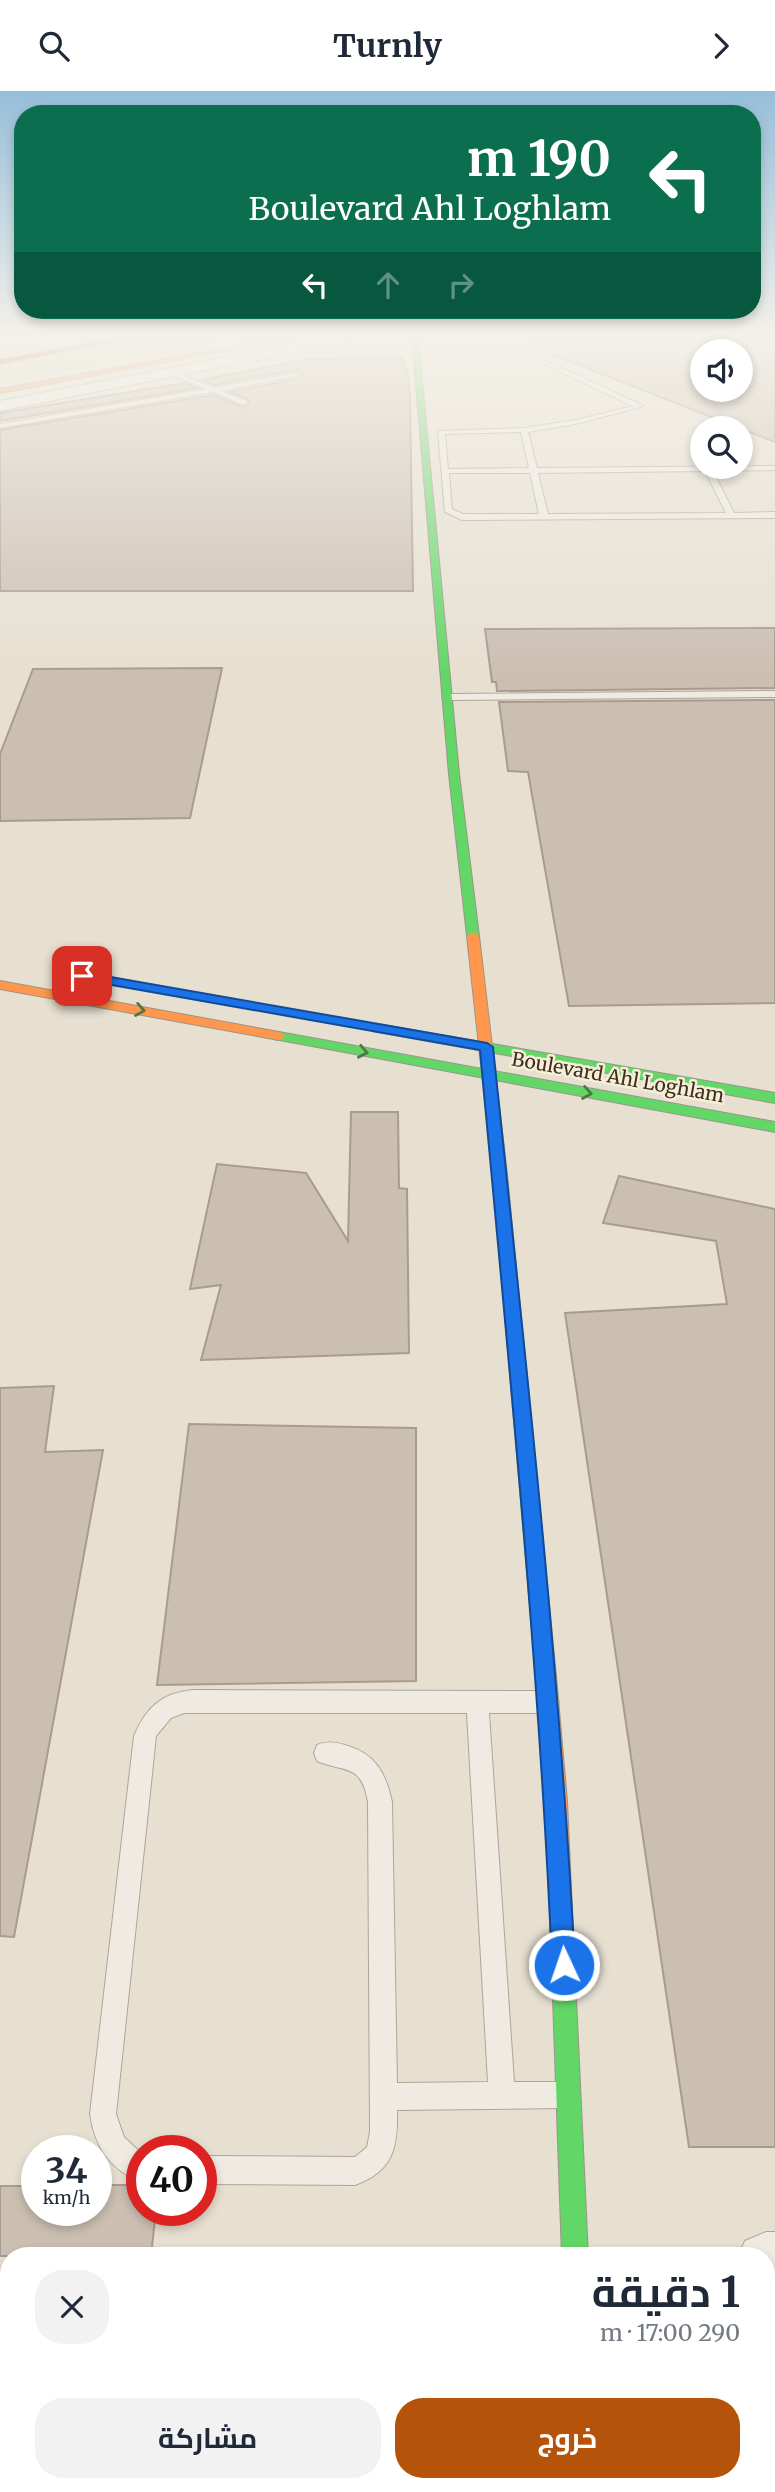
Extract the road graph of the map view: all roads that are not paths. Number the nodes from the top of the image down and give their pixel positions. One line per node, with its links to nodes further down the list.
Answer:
1 (425, 450): 14 (main road)
2 (443, 450): 7 (lane)
3 (529, 450): 8 (lane)
4 (753, 468): 5 (lane)
5 (775, 468)
6 (690, 469): 8 (lane)
7 (445, 471): 8 (lane); 12 (lane)
8 (534, 471): 12 (lane)
9 (713, 479): 10 (lane)
10 (731, 515): 11 (lane); 12 (lane)
11 (775, 515)
12 (544, 516)
13 (775, 694): 14 (lane)
14 (447, 697): 17 (main road)
15 (0, 985): 18 (main road, Boulevard Ahl Loghlam, one-way to 18)
16 (366, 1026): 17 (main road, Boulevard Ahl Loghlam)
17 (487, 1047): 18 (main road); 19 (main road, Boulevard Ahl Loghlam)
18 (490, 1076): 20 (main road, Boulevard Ahl Loghlam, one-way to 20); 22 (main road)
19 (775, 1098)
20 (775, 1127)
21 (477, 1702): 22 (lane); 25 (lane); 27 (lane)
22 (548, 1702): 24 (main road)
23 (325, 1753): 26 (lane)
24 (569, 2095): 25 (lane); 29 (main road)
25 (502, 2096): 26 (lane)
26 (384, 2097): 28 (lane)
27 (126, 2161)
28 (217, 2170)
29 (575, 2247)

